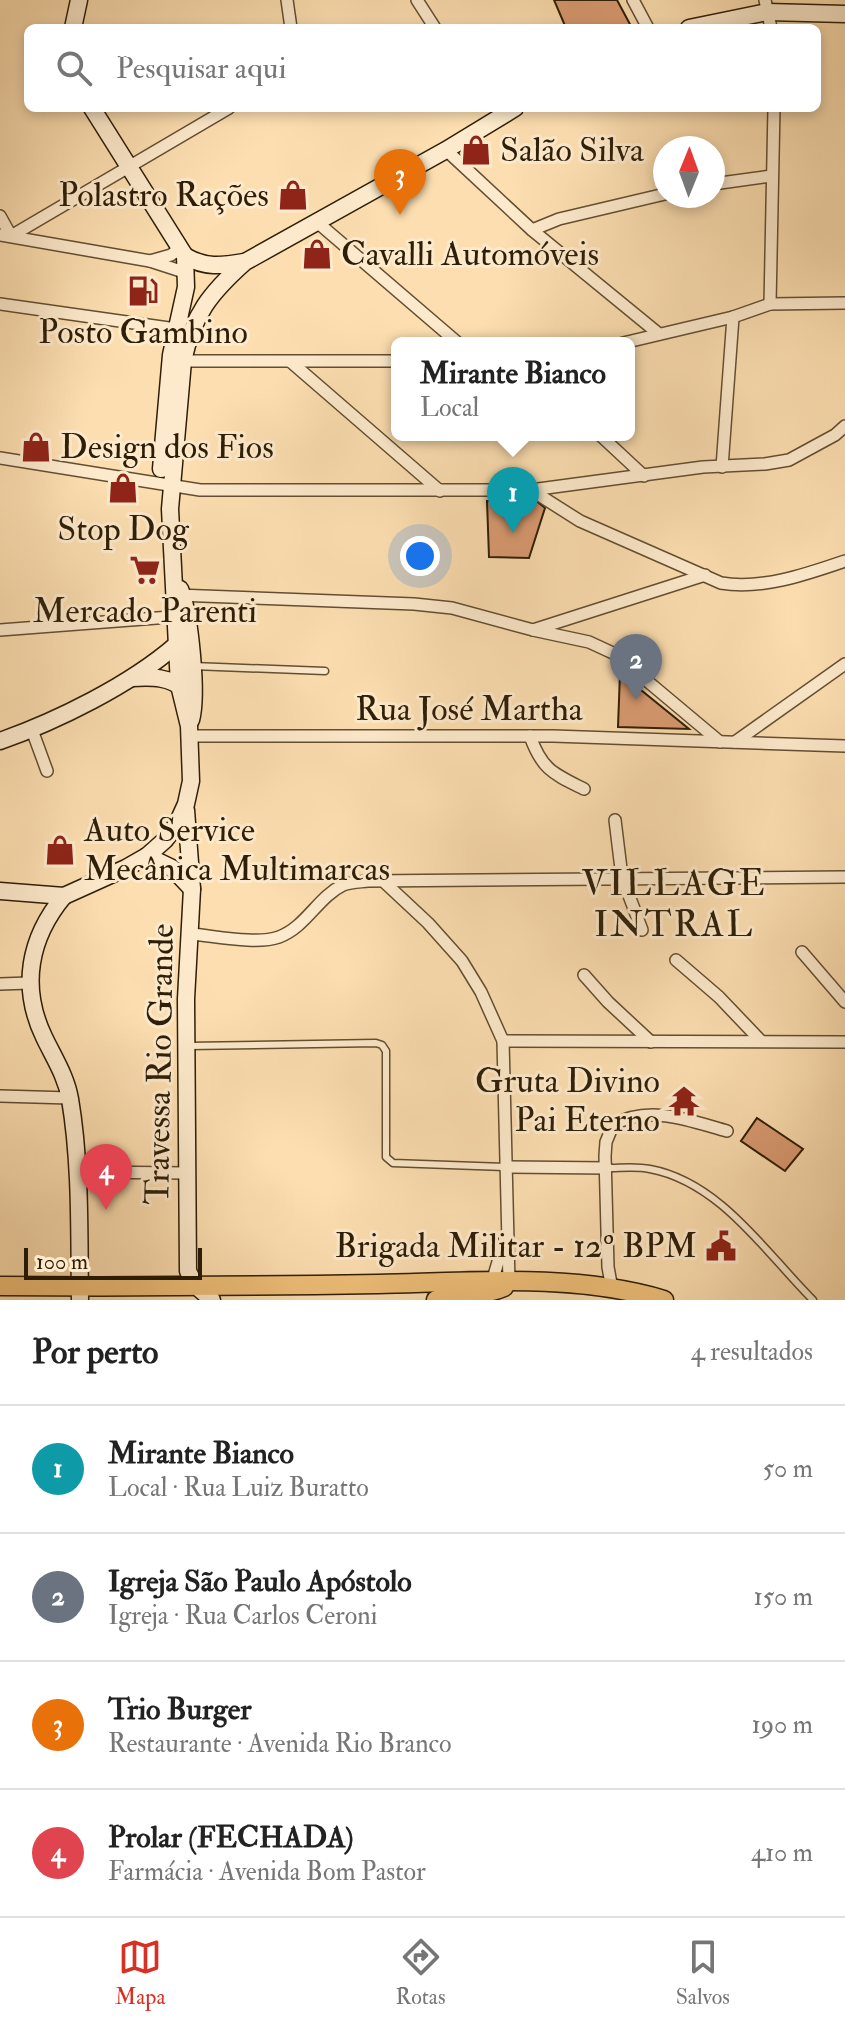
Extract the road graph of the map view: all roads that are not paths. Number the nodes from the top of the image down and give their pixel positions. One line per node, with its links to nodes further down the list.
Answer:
1 (79, 0): 7 (main road)
2 (287, 0): 8 (street)
3 (417, 0): 9 (street)
4 (633, 0): 10 (street)
5 (768, 13): 6 (main road); 11 (main road)
6 (845, 14)
7 (74, 24)
8 (290, 24)
9 (432, 24)
10 (646, 24)
11 (710, 24)
12 (94, 112): 17 (main road)
13 (222, 112): 17 (street)
14 (774, 112): 18 (street)
15 (490, 114): 16 (main road)
16 (446, 150): 22 (main road); 23 (street)
17 (128, 166): 24 (street); 25 (main road)
18 (771, 176): 19 (street); 30 (street)
19 (725, 182)
20 (653, 197): 23 (street)
21 (0, 216): 24 (street)
22 (317, 222): 27 (main road); 34 (street)
23 (532, 230): 33 (street)
24 (5, 235): 26 (street)
25 (184, 259): 26 (street); 26 (street); 27 (main road); 32 (main road)
26 (150, 261)
27 (245, 262): 36 (main road)
28 (845, 303): 30 (street)
29 (0, 304): 32 (street)
30 (770, 304): 31 (street)
31 (733, 317): 33 (street); 42 (street)
32 (176, 329): 44 (main road)
33 (659, 334): 35 (street)
34 (451, 337)
35 (635, 340)
36 (183, 361): 38 (street); 44 (main road)
37 (391, 361): 38 (street)
38 (291, 362): 46 (street)
39 (845, 426): 42 (street)
40 (606, 441): 43 (street)
41 (0, 458): 44 (street)
42 (722, 467): 43 (street)
43 (644, 476): 45 (street)
44 (166, 486): 46 (street); 49 (main road)
45 (531, 490): 46 (street); 48 (street)
46 (440, 491)
47 (845, 561): 48 (street)
48 (705, 575): 52 (street)
49 (178, 595): 50 (main road); 52 (street)
50 (180, 616): 51 (street); 53 (main road); 55 (main road)
51 (0, 630)
52 (533, 630): 63 (street)
53 (176, 645): 57 (main road); 58 (main road)
54 (845, 664): 64 (street)
55 (192, 666): 56 (lane); 59 (main road)
56 (325, 671)
57 (130, 678): 58 (main road); 60 (main road)
58 (179, 685): 59 (main road)
59 (190, 725): 61 (street, Rua José Martha); 68 (main road, Travessa Rio Grande)
60 (32, 730): 62 (main road); 66 (street)
61 (530, 736): 63 (street, Rua José Martha); 67 (street)
62 (0, 741)
63 (720, 742): 64 (street, Rua José Martha)
64 (735, 742): 65 (street, Rua José Martha)
65 (845, 746)
66 (47, 771)
67 (584, 789)
68 (186, 804): 70 (main road); 74 (main road, Travessa Rio Grande)
69 (615, 820): 71 (street)
70 (147, 856): 74 (main road, Travessa Rio Grande); 76 (main road)
71 (622, 877): 72 (street); 73 (street); 77 (street)
72 (845, 877)
73 (382, 880): 78 (street); 86 (street)
74 (192, 889): 78 (main road, Travessa Rio Grande)
75 (0, 891): 76 (main road)
76 (64, 896): 82 (main road)
77 (642, 930)
78 (191, 934): 89 (main road, Travessa Rio Grande)
79 (802, 952): 84 (street)
80 (676, 960): 85 (street)
81 (584, 975): 87 (street)
82 (29, 983): 83 (street); 91 (main road)
83 (0, 984)
84 (845, 1002)
85 (760, 1040): 87 (street); 88 (street)
86 (503, 1041): 87 (street); 93 (street)
87 (651, 1042)
88 (845, 1042)
89 (186, 1046): 93 (lane); 96 (main road, Travessa Rio Grande)
90 (0, 1096): 91 (street)
91 (70, 1098): 95 (main road)
92 (727, 1131): 94 (street)
93 (505, 1167): 94 (street); 97 (street)
94 (607, 1168): 100 (street); 105 (lane)
95 (76, 1172): 96 (street); 101 (main road)
96 (188, 1173): 98 (main road, Travessa Rio Grande)
97 (501, 1282): 98 (highway); 100 (highway); 103 (highway)
98 (195, 1285): 101 (highway); 102 (main road)
99 (0, 1286): 101 (highway)
100 (612, 1289): 104 (highway)
101 (80, 1293)
102 (212, 1300)
103 (436, 1300)
104 (664, 1300)
105 (813, 1300)

